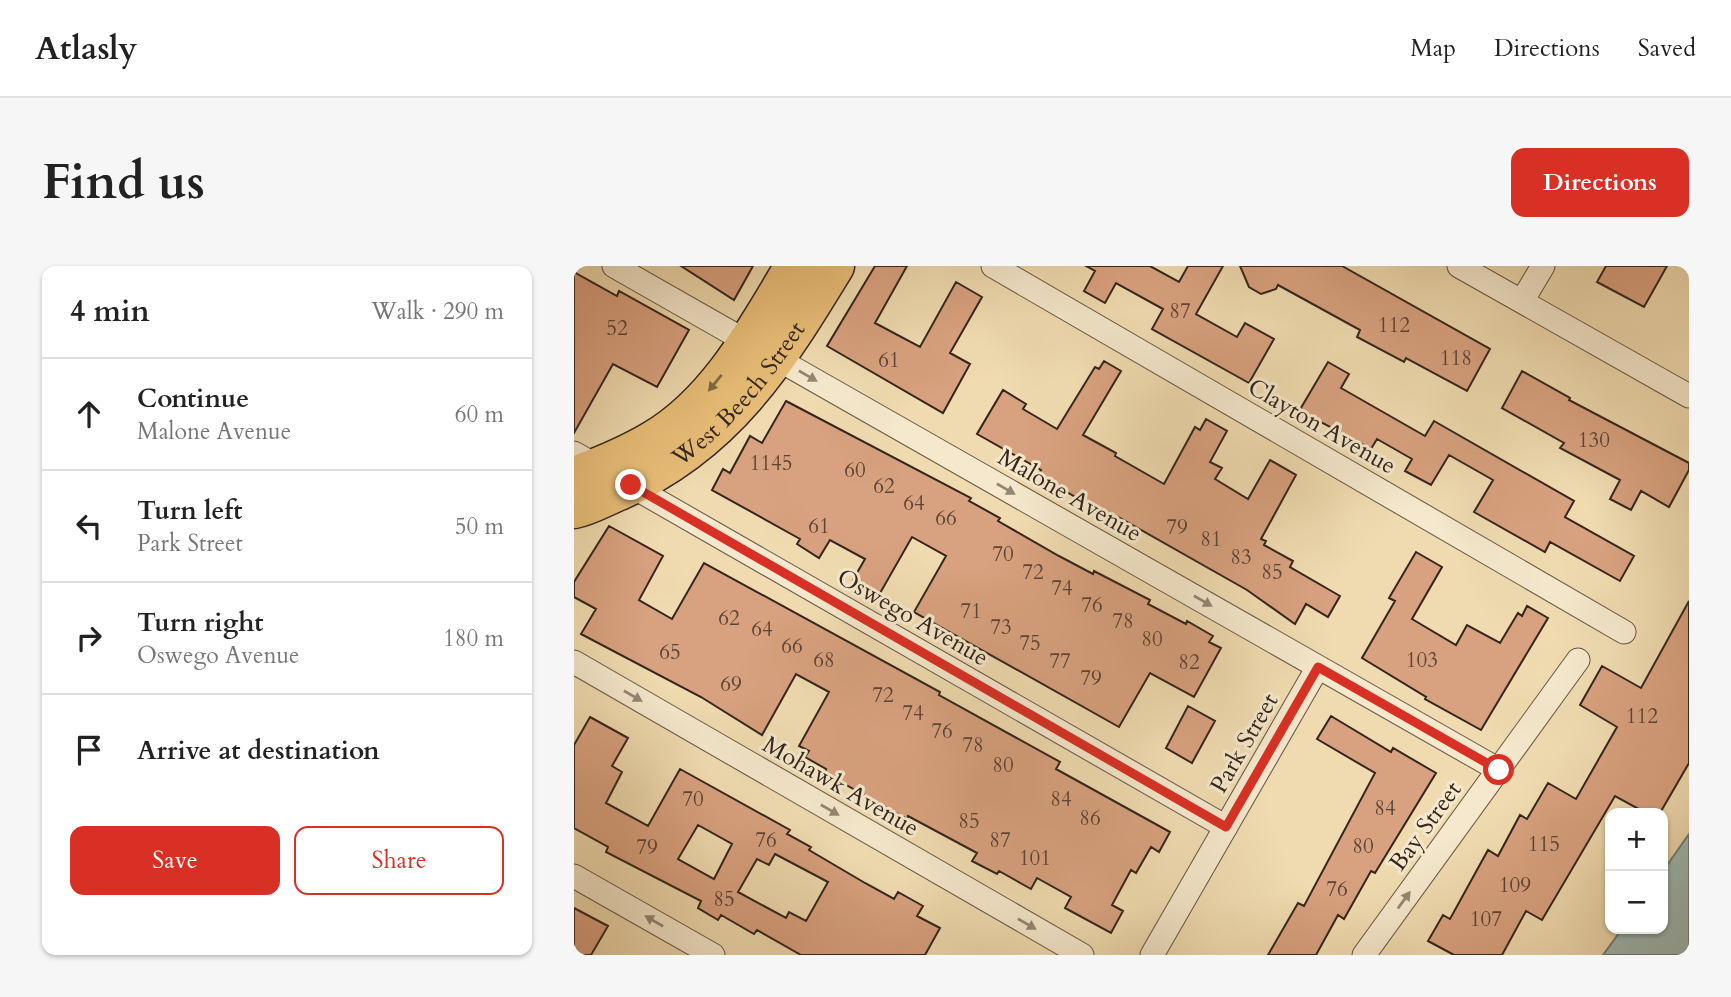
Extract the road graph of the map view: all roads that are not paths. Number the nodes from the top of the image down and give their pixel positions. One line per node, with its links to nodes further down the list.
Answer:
1 (614, 266): 8 (street, Malone Avenue)
2 (794, 266): 8 (highway, West Beech Street)
3 (835, 266): 8 (highway, West Beech Street)
4 (993, 266): 12 (street, Clayton Avenue)
5 (1459, 266): 7 (street)
6 (1543, 266): 7 (street)
7 (1522, 302): 9 (street)
8 (763, 351): 10 (highway, West Beech Street); 15 (street, Malone Avenue, one-way to 15)
9 (1689, 396)
10 (594, 470): 11 (highway, West Beech Street); 17 (street, Oswego Avenue)
11 (574, 509)
12 (1624, 632)
13 (1578, 660): 16 (street, Bay Street)
14 (574, 662): 20 (street, Mohawk Avenue, one-way to 20)
15 (1318, 667): 16 (street, Malone Avenue); 17 (street, Park Street)
16 (1499, 770): 22 (street, Bay Street, one-way to 16)
17 (1226, 827): 21 (street, Park Street)
18 (574, 876): 19 (street, one-way to 18)
19 (713, 955)
20 (1082, 955)
21 (1152, 955)
22 (1364, 955)

